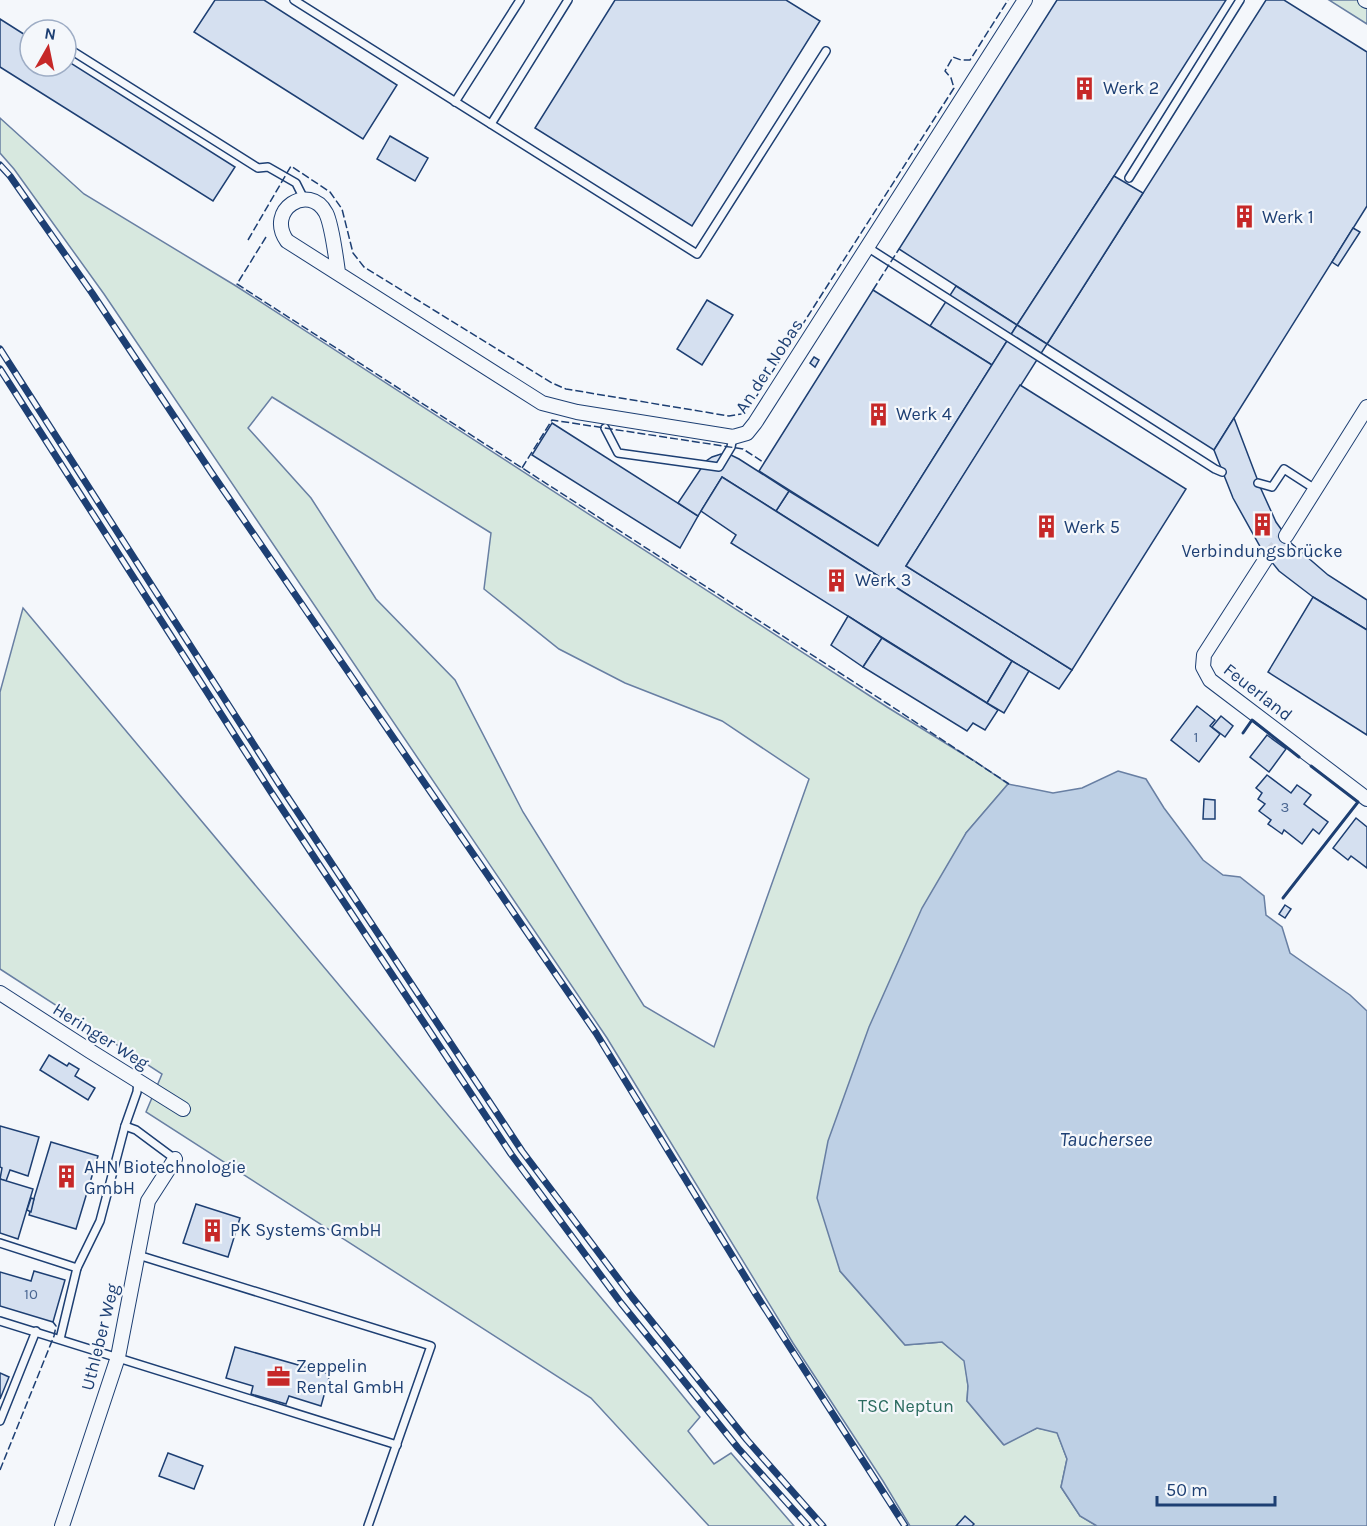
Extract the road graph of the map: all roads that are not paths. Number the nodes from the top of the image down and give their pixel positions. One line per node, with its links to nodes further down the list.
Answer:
1 (294, 0): 8 (lane)
2 (520, 0): 8 (lane)
3 (568, 0): 9 (lane)
4 (1025, 0): 12 (street, An der Nobas)
5 (1240, 0): 10 (lane)
6 (826, 51): 9 (lane)
7 (78, 55): 11 (lane)
8 (455, 102): 9 (lane)
9 (491, 124)
10 (1129, 178)
11 (304, 199): 13 (street); 13 (street, An der Nobas)
12 (867, 247): 16 (street, An der Nobas); 17 (lane)
13 (338, 272): 16 (street, An der Nobas)
14 (1367, 408): 19 (street)
15 (606, 428): 16 (lane)
16 (733, 437)
17 (1222, 472)
18 (1258, 483): 19 (lane)
19 (1315, 489): 20 (street)
20 (1286, 537)
21 (1267, 557): 22 (street, Feuerland)
22 (1367, 799)
23 (0, 993): 24 (street, Heringer Weg)
24 (138, 1082): 25 (street, Heringer Weg); 26 (lane)
25 (183, 1109)
26 (125, 1126): 27 (lane); 30 (lane)
27 (175, 1159): 29 (street, Uthleber Weg)
28 (0, 1243): 30 (lane)
29 (138, 1255): 34 (street, Uthleber Weg); 36 (lane)
30 (77, 1268): 33 (lane)
31 (0, 1321): 32 (lane)
32 (36, 1331): 33 (lane); 35 (lane)
33 (60, 1338): 34 (lane)
34 (118, 1358): 36 (lane); 37 (street, Uthleber Weg)
35 (0, 1420)
36 (397, 1445): 38 (lane)
37 (62, 1526)
38 (368, 1526)

